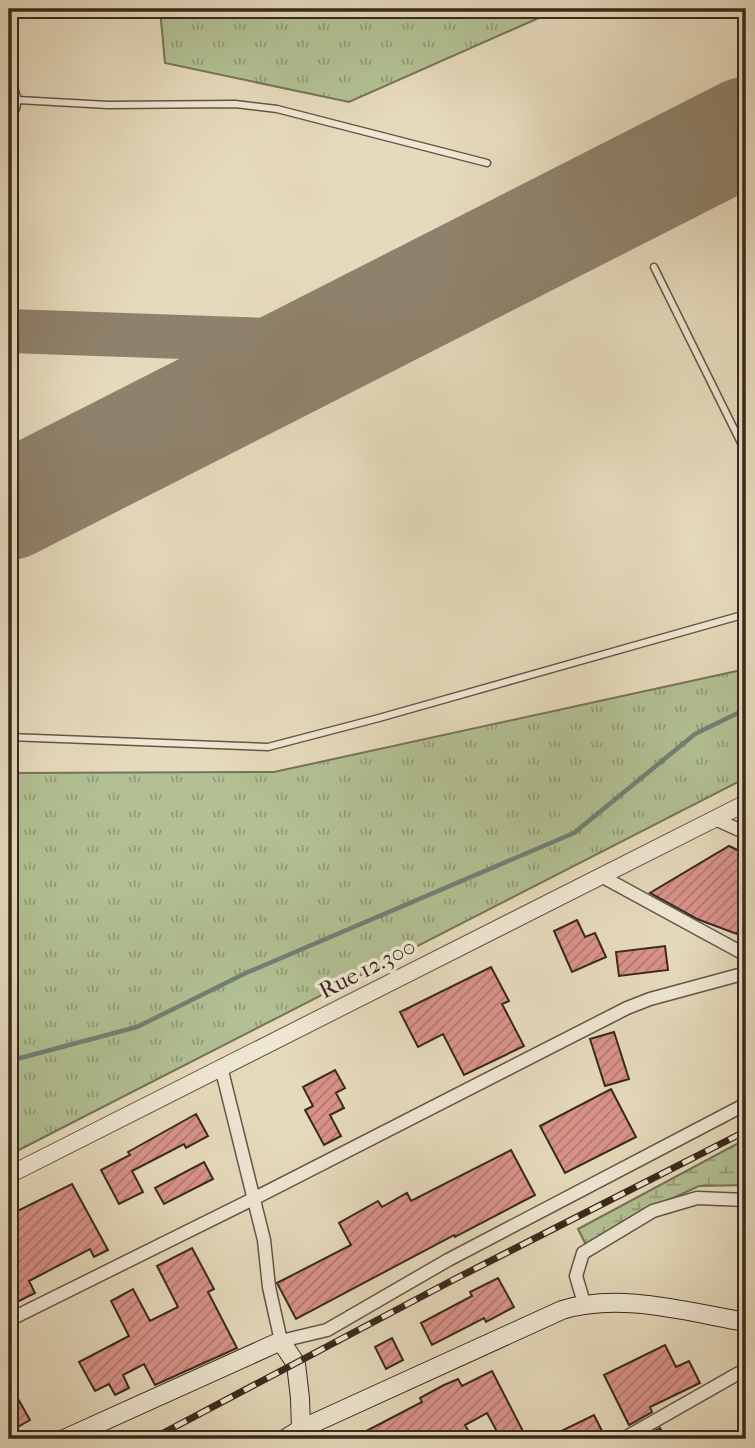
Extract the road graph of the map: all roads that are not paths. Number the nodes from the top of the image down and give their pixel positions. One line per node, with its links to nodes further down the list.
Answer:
1 (9, 83): 2 (lane)
2 (18, 100): 3 (lane); 4 (lane)
3 (9, 121)
4 (487, 163)
5 (654, 267): 6 (lane)
6 (746, 453)
7 (746, 614): 8 (lane)
8 (9, 737)
9 (746, 803): 10 (street, Rue 12.300)
10 (715, 819): 11 (street); 12 (street, Rue 12.300)
11 (746, 833)
12 (601, 876): 13 (street); 15 (street, Rue 12.300)
13 (746, 955)
14 (746, 973): 18 (street)
15 (221, 1067): 17 (street, Rue 12.300); 18 (street)
16 (746, 1104): 23 (street)
17 (9, 1174)
18 (255, 1198): 21 (street); 23 (street)
19 (746, 1200): 20 (street)
20 (584, 1303): 22 (main road); 25 (main road)
21 (9, 1320)
22 (746, 1322)
23 (281, 1341): 25 (main road); 26 (main road)
24 (746, 1369): 28 (street)
25 (301, 1434): 27 (main road)
26 (64, 1439)
27 (285, 1439)
28 (623, 1439)

